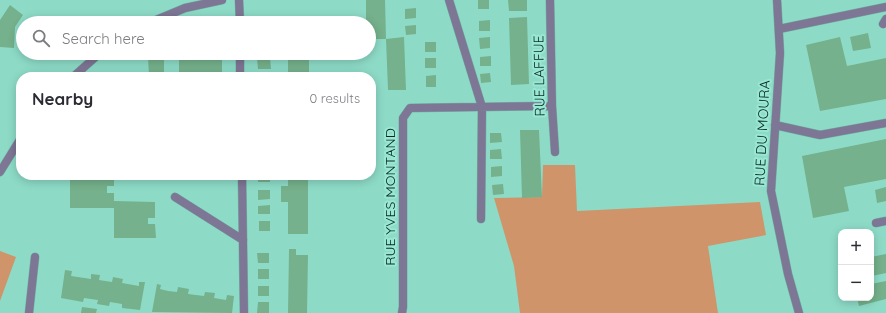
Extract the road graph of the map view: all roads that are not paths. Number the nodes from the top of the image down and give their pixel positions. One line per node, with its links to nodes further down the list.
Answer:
1 (222, 0): 7 (street)
2 (239, 0): 8 (street)
3 (448, 0): 15 (street)
4 (550, 0): 14 (street, RUE LAFFUE)
5 (777, 0): 9 (street, RUE DU MOURA)
6 (886, 7): 9 (street)
7 (166, 16)
8 (240, 16)
9 (778, 29): 17 (street, RUE DU MOURA)
10 (92, 60): 12 (street)
11 (240, 60): 13 (street)
12 (79, 72)
13 (240, 72)
14 (552, 106): 15 (street, RUE YVES MONTAND); 19 (street, RUE LAFFUE)
15 (482, 107): 23 (street); 30 (street, RUE YVES MONTAND)
16 (886, 123): 17 (street)
17 (775, 125): 31 (street, RUE DU MOURA)
18 (16, 146): 20 (street)
19 (555, 152)
20 (0, 172)
21 (242, 180): 26 (street)
22 (174, 197): 26 (street)
23 (481, 219)
24 (886, 221): 25 (street)
25 (876, 223)
26 (243, 240): 29 (street)
27 (35, 257): 28 (street)
28 (28, 313)
29 (244, 313)
30 (402, 313)
31 (799, 313)

